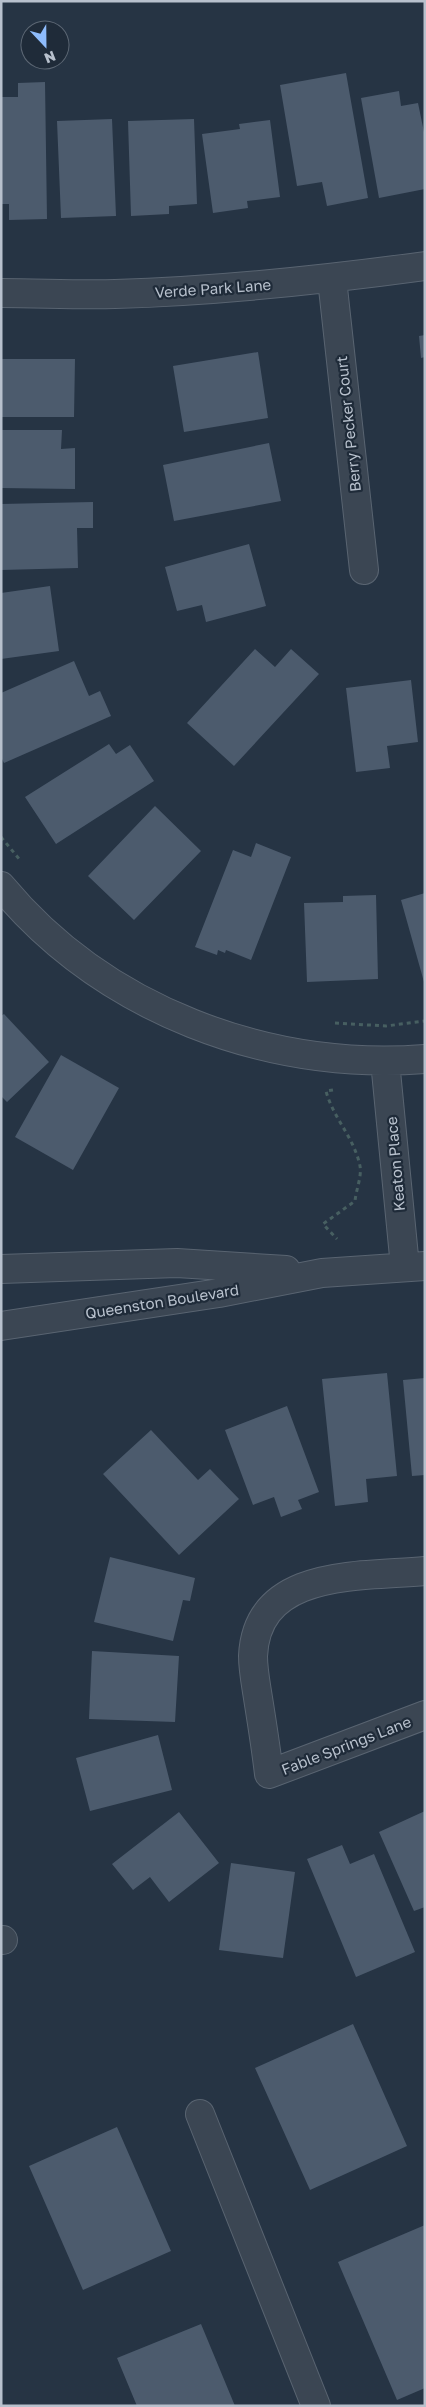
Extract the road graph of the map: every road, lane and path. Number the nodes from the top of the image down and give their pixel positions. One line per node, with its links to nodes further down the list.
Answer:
1 (425, 266): 2 (street, Verde Park Lane)
2 (332, 279): 3 (street, Verde Park Lane); 4 (street, Berry Pecker Court)
3 (1, 293)
4 (364, 570)
5 (1, 837): 6 (path)
6 (26, 866)
7 (1, 886): 11 (street)
8 (425, 1021): 9 (path)
9 (328, 1023)
10 (424, 1060): 11 (street)
11 (386, 1061): 14 (street, Keaton Place)
12 (326, 1091): 13 (path)
13 (323, 1224)
14 (415, 1267): 16 (street, Queenston Boulevard)
15 (1, 1269): 16 (street, Queenston Boulevard)
16 (322, 1273): 17 (street, Queenston Boulevard)
17 (1, 1326)
18 (425, 1571): 19 (street, Fable Springs Lane)
19 (425, 1715)
20 (200, 2114): 21 (street)
21 (316, 2406)

